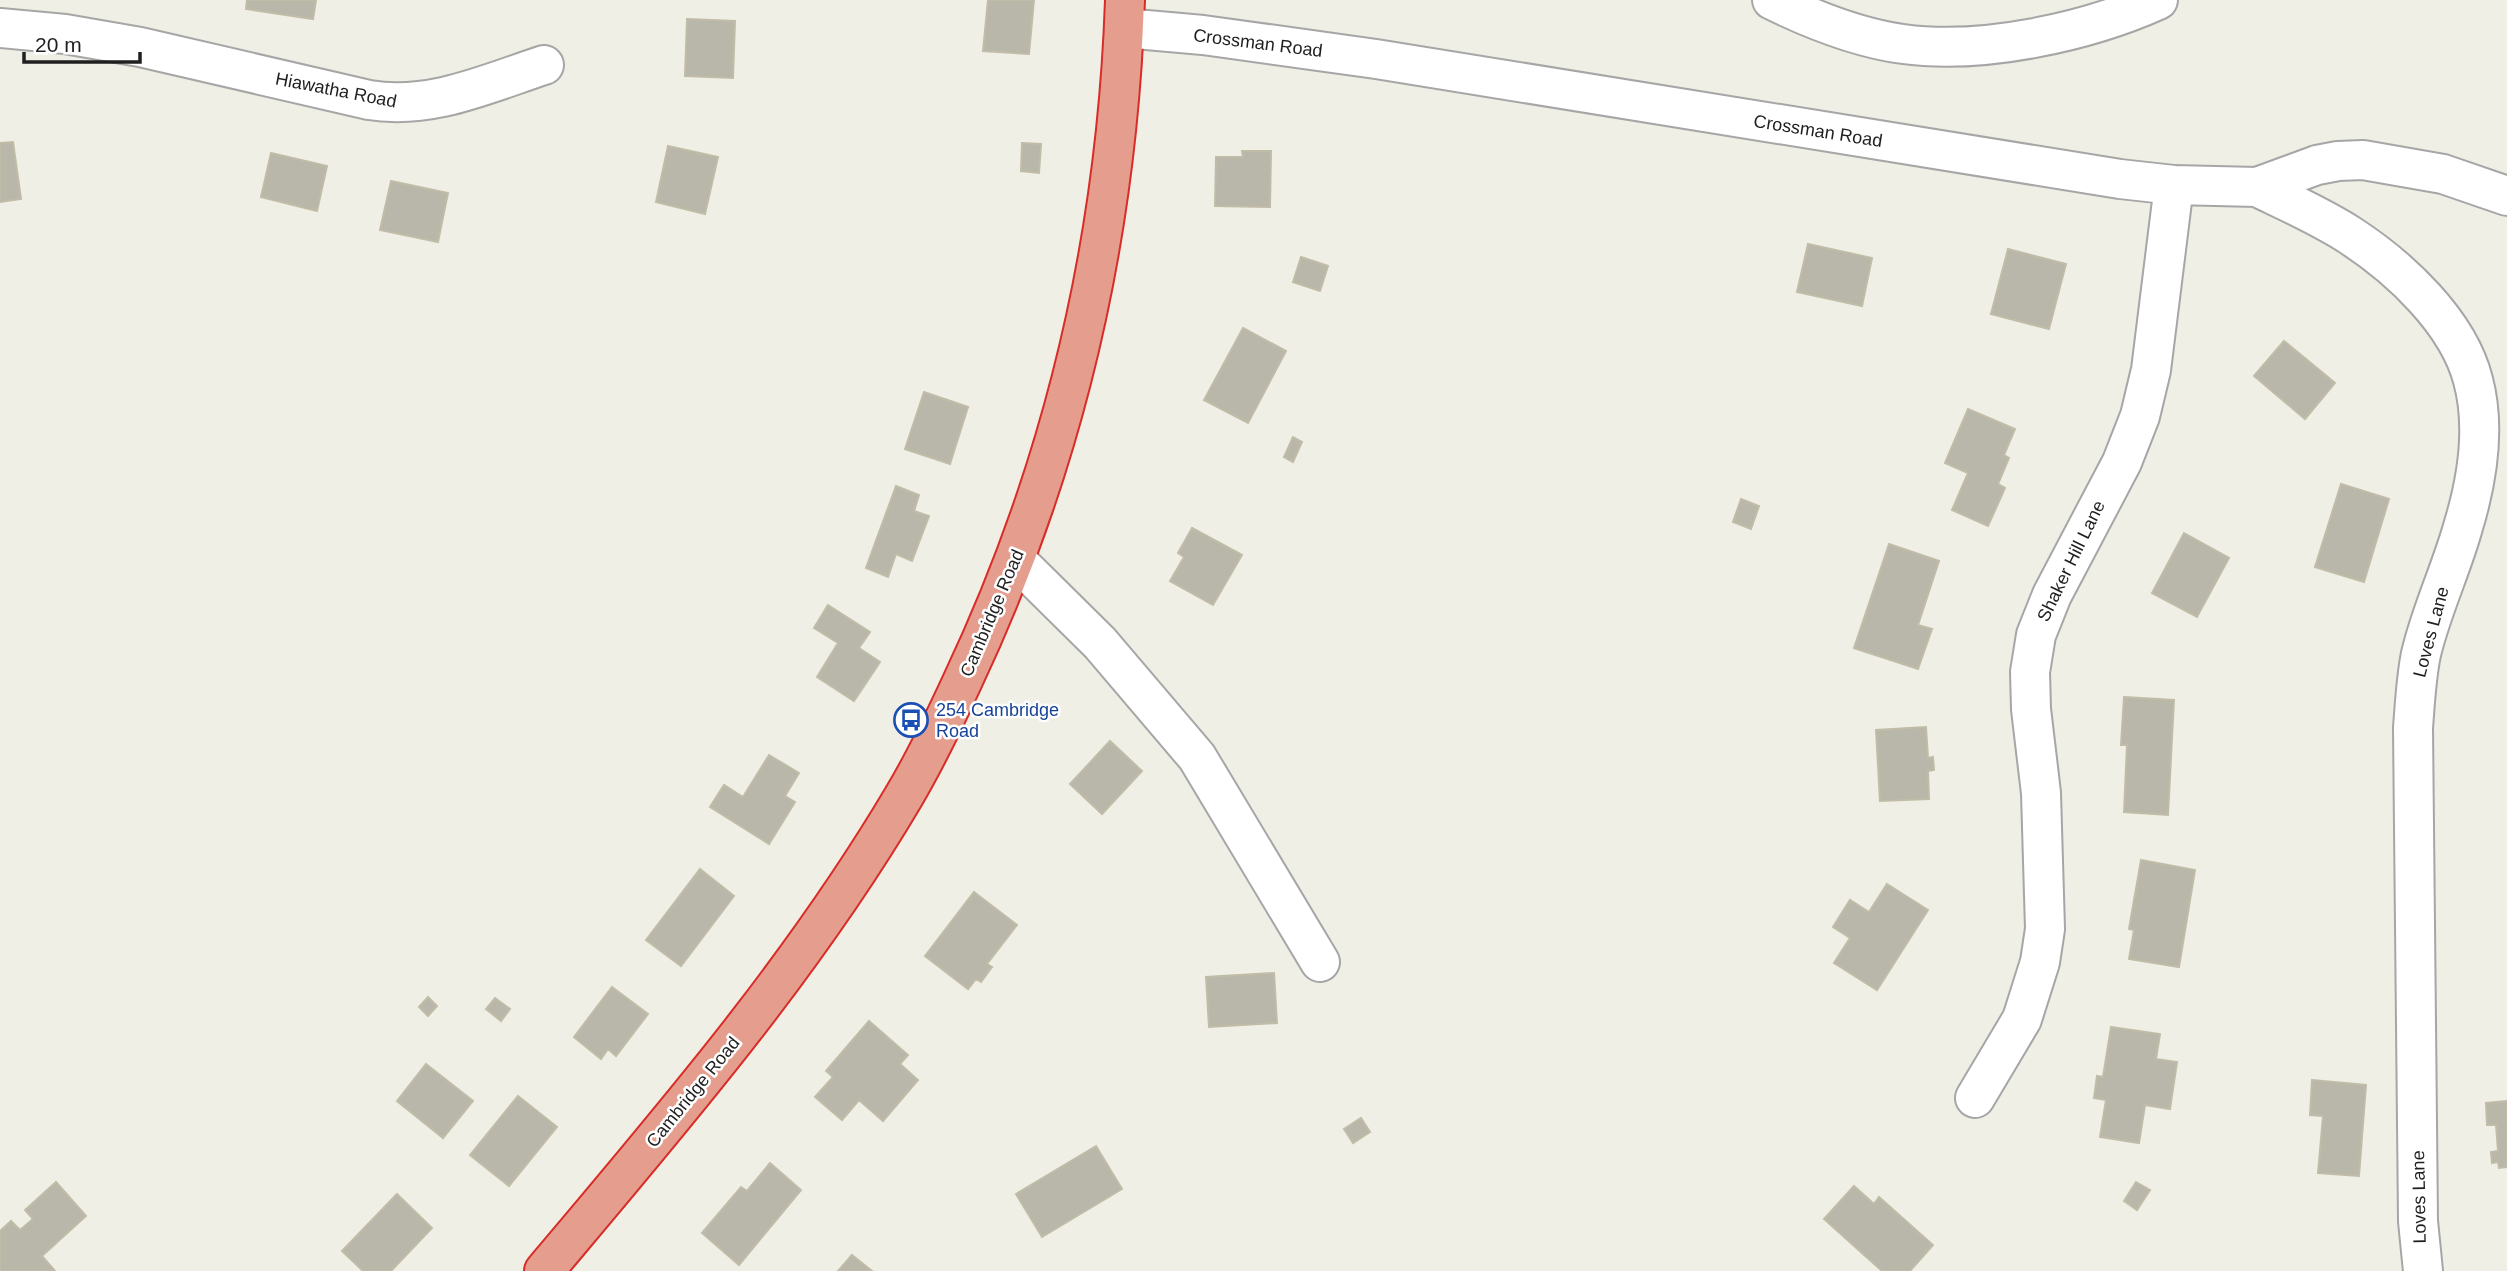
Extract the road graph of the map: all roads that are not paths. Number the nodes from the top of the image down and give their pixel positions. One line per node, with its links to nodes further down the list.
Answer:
1 (1772, 0): 2 (street)
2 (2158, 0)
3 (1124, 14): 6 (street, Crossman Road); 9 (highway, Cambridge Road)
4 (0, 28): 5 (street, Hiawatha Road)
5 (544, 65)
6 (2174, 186): 7 (street, Crossman Road); 11 (street, Shaker Hill Lane)
7 (2257, 187): 8 (street, Crossman Road); 13 (street, Loves Lane)
8 (2507, 196)
9 (1016, 560): 10 (street); 12 (highway, Cambridge Road)
10 (1320, 962)
11 (1975, 1098)
12 (544, 1271)
13 (2423, 1271)

